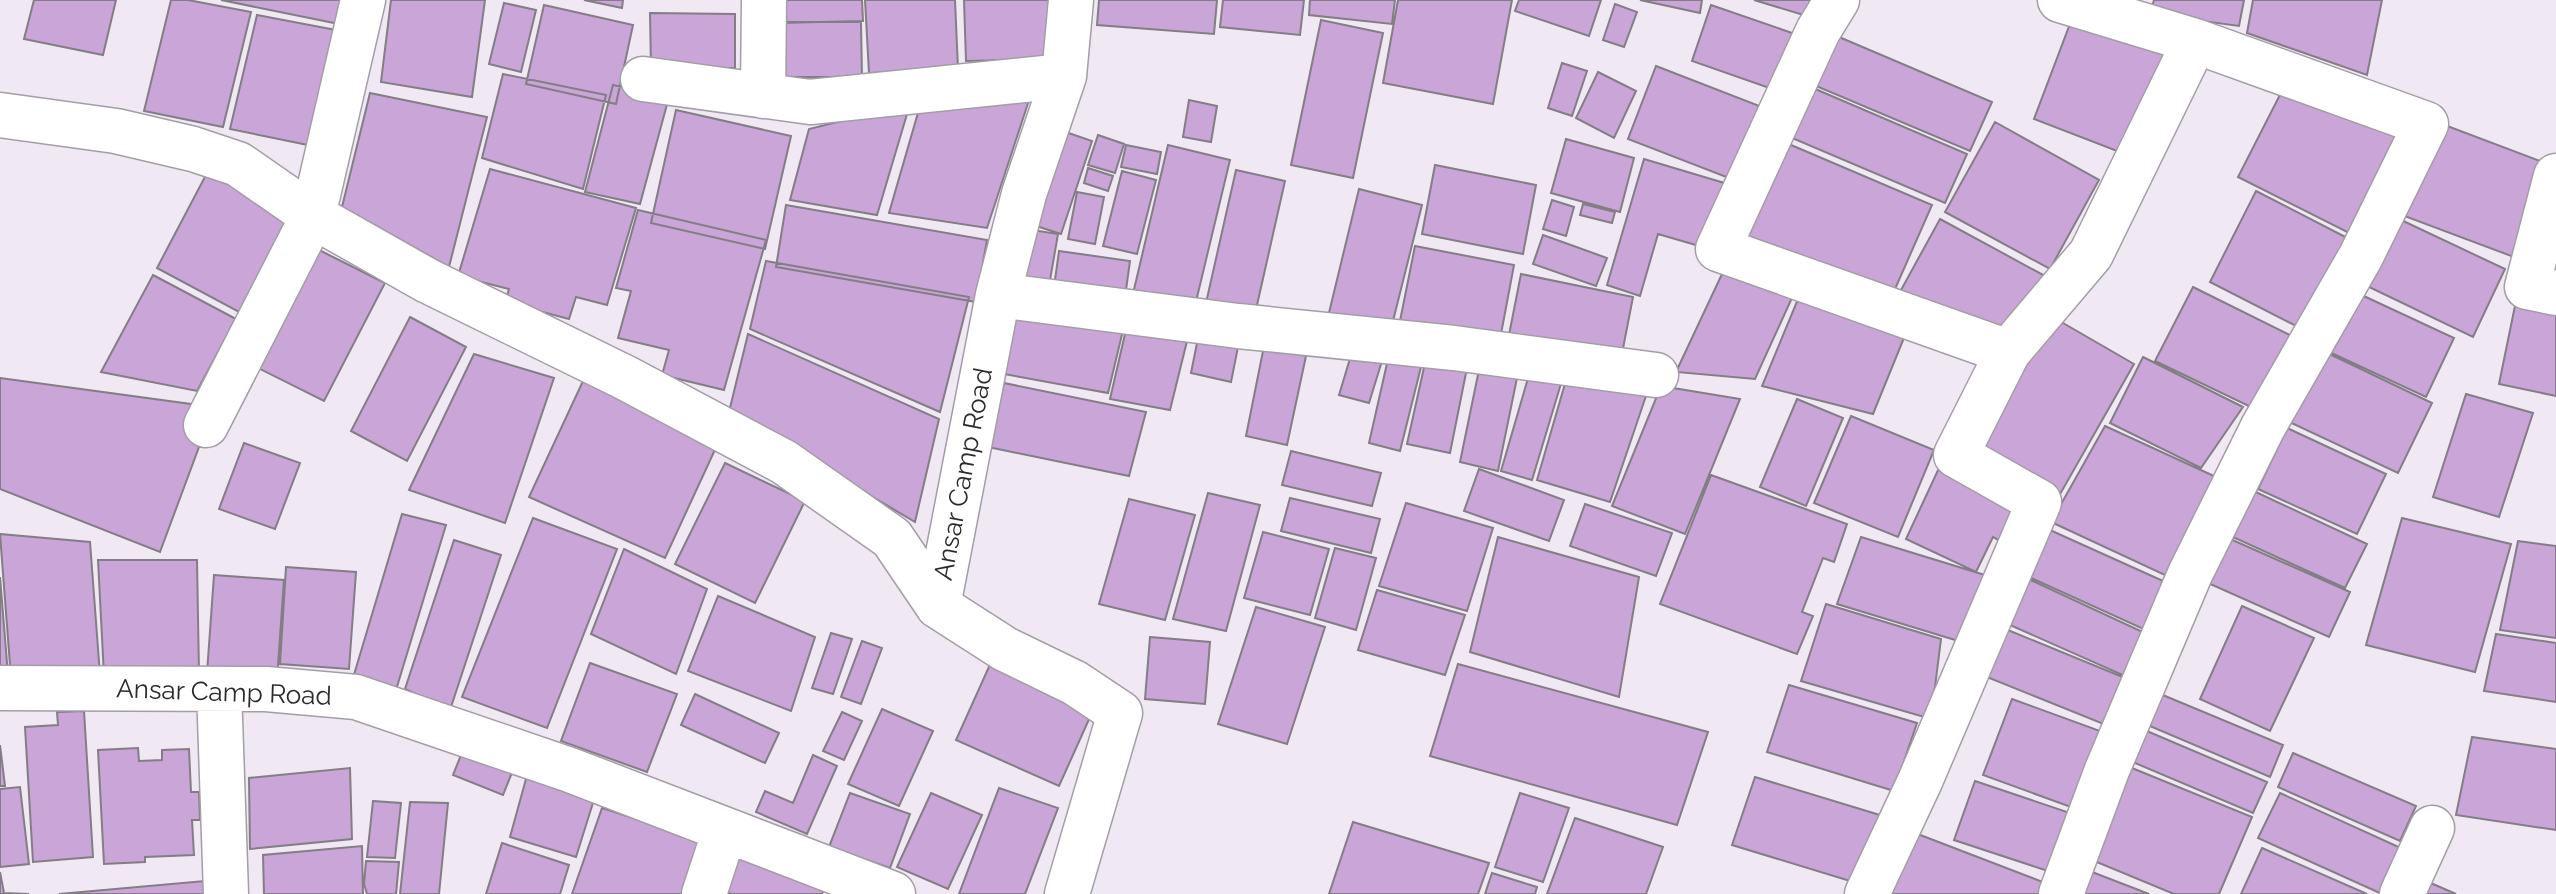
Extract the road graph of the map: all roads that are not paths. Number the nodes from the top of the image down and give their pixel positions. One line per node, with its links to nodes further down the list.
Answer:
1 (363, 0): 12 (street)
2 (764, 0): 9 (street)
3 (1071, 0): 7 (street, Ansar Camp Road)
4 (1837, 0): 15 (street)
5 (2060, 0): 6 (street)
6 (2195, 41): 15 (street); 28 (street)
7 (1064, 76): 9 (street); 14 (street, Ansar Camp Road)
8 (643, 79): 9 (street)
9 (763, 96)
10 (0, 115): 12 (street)
11 (2556, 176): 13 (street)
12 (313, 216): 17 (street); 18 (street)
13 (2556, 293)
14 (998, 295): 16 (street); 18 (street, Ansar Camp Road)
15 (2008, 352): 27 (street)
16 (1656, 375)
17 (206, 425)
18 (938, 606): 26 (street, Ansar Camp Road)
19 (0, 688): 20 (street, Ansar Camp Road)
20 (219, 689): 22 (street, Ansar Camp Road); 23 (street)
21 (2432, 828): 29 (street)
22 (725, 830): 24 (street); 25 (street, Ansar Camp Road)
23 (226, 894)
24 (704, 894)
25 (893, 894)
26 (1067, 894)
27 (1867, 894)
28 (2061, 894)
29 (2402, 894)

